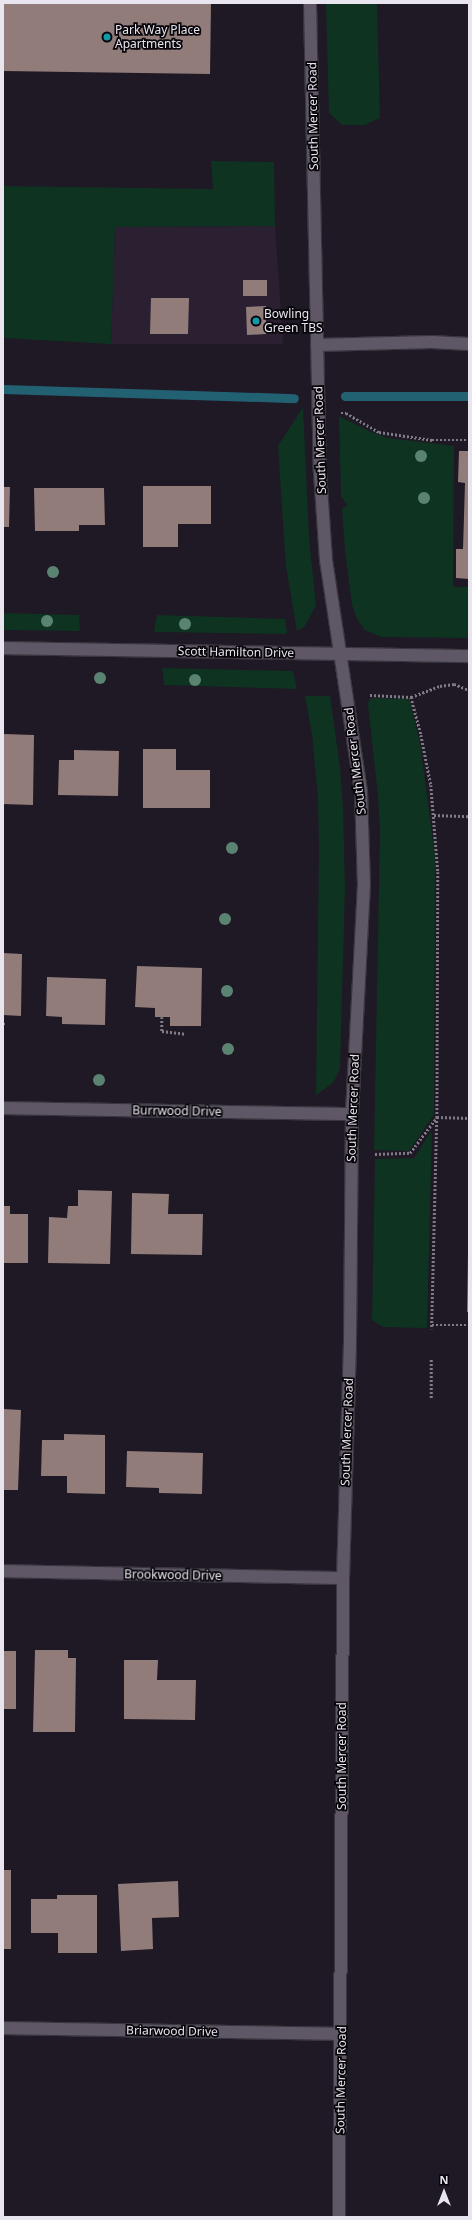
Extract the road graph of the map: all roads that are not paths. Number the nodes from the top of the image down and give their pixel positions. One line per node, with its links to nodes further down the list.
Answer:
1 (310, 3): 3 (street, South Mercer Road)
2 (469, 344): 3 (street)
3 (317, 345): 5 (street, South Mercer Road)
4 (3, 648): 5 (street, Scott Hamilton Drive)
5 (341, 654): 6 (street, Scott Hamilton Drive); 8 (street, South Mercer Road)
6 (469, 656)
7 (3, 1108): 8 (street, Burrwood Drive)
8 (352, 1114): 10 (street, South Mercer Road)
9 (3, 1571): 10 (street, Brookwood Drive)
10 (343, 1578): 12 (street, South Mercer Road)
11 (3, 2028): 12 (street, Briarwood Drive)
12 (342, 2034): 13 (street, South Mercer Road)
13 (339, 2217)

